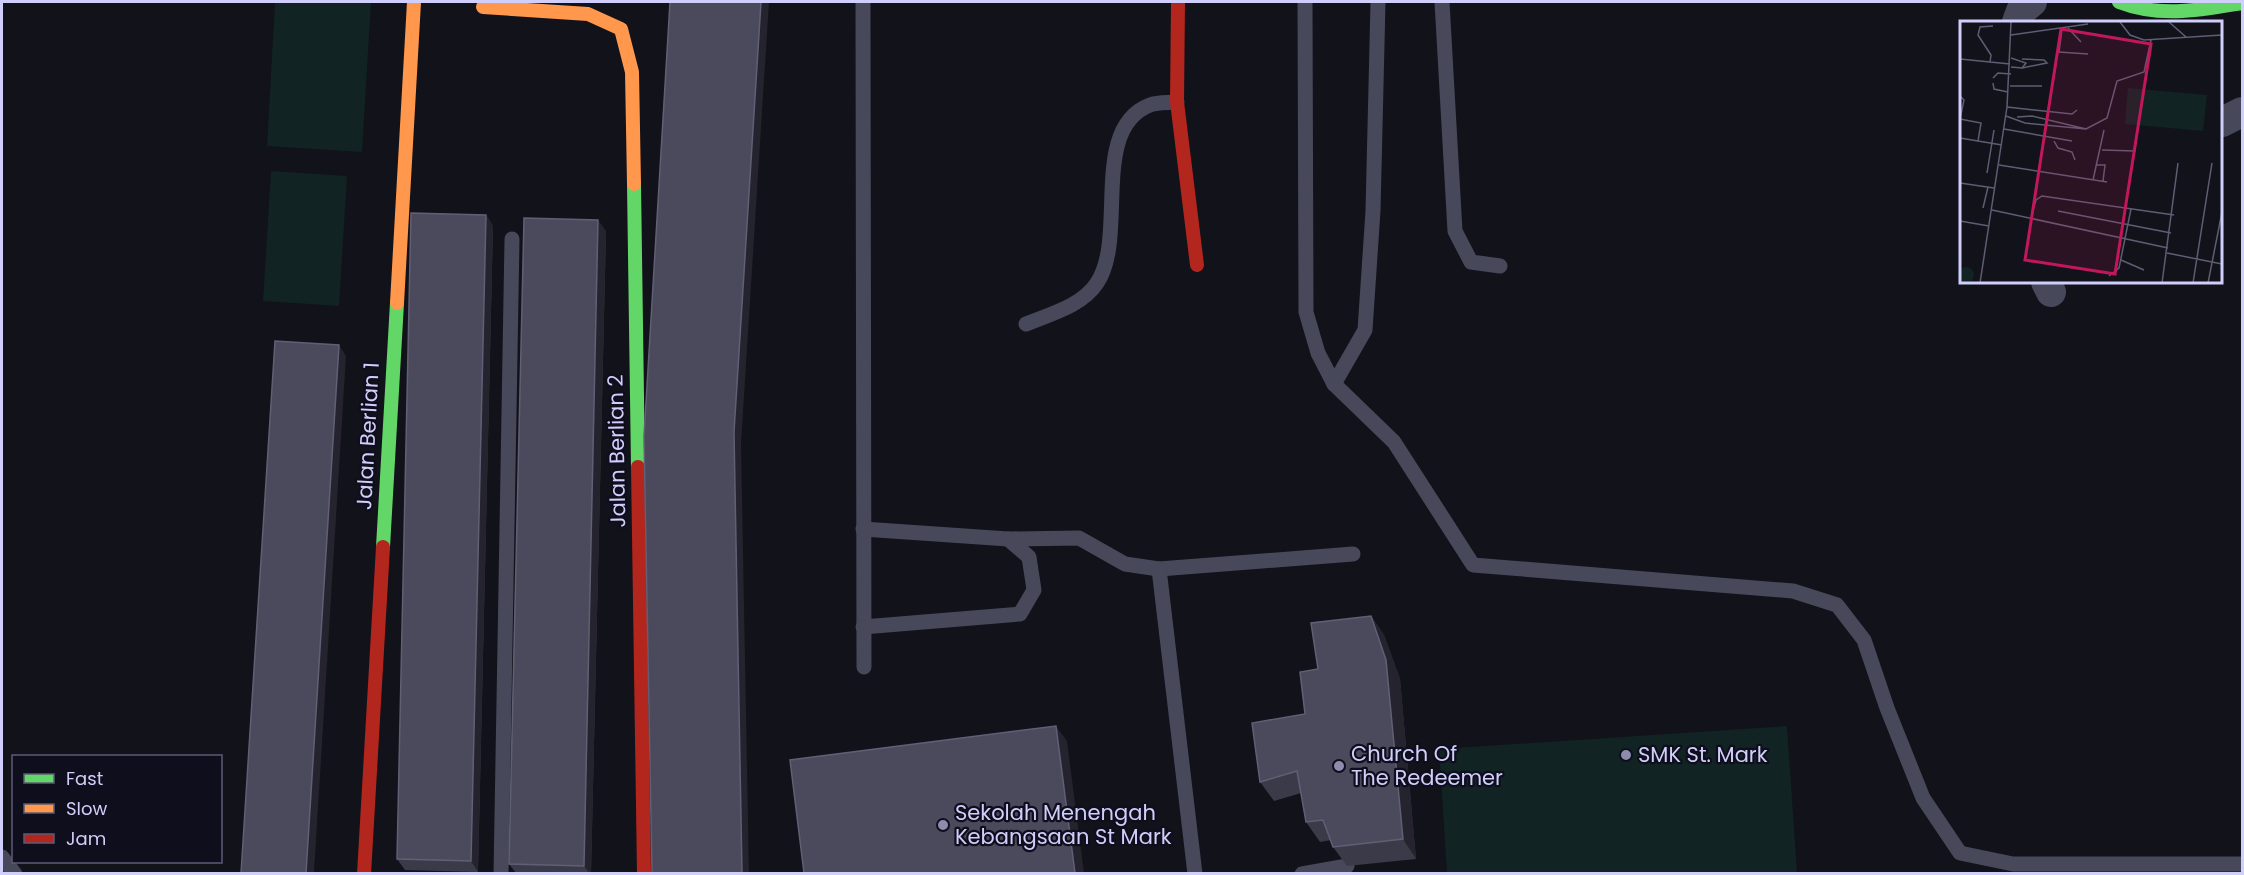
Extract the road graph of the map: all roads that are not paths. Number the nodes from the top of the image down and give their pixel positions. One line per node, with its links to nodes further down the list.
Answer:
1 (414, 2): 31 (street, Jalan Berlian 1)
2 (863, 2): 21 (lane)
3 (1178, 2): 12 (street)
4 (1305, 2): 20 (lane)
5 (1378, 2): 20 (lane)
6 (1442, 2): 18 (lane)
7 (2032, 2): 11 (street)
8 (2119, 2): 9 (street)
9 (2242, 3)
10 (483, 6): 33 (street, Jalan Berlian 2)
11 (2017, 21)
12 (1177, 102): 17 (street); 19 (lane)
13 (2242, 113): 14 (street); 15 (street)
14 (2242, 120)
15 (2223, 122)
16 (512, 239): 32 (lane)
17 (1197, 265)
18 (1500, 266)
19 (1026, 324)
20 (1335, 384): 28 (lane)
21 (863, 529): 22 (lane); 25 (lane)
22 (1008, 539): 24 (lane); 25 (lane)
23 (1353, 554): 24 (lane)
24 (1159, 569): 34 (lane)
25 (863, 627): 26 (lane)
26 (864, 667)
27 (2, 857): 30 (lane)
28 (2242, 864)
29 (1347, 866): 35 (lane)
30 (15, 873)
31 (364, 873)
32 (501, 873)
33 (644, 873)
34 (1195, 873)
35 (1302, 873)

